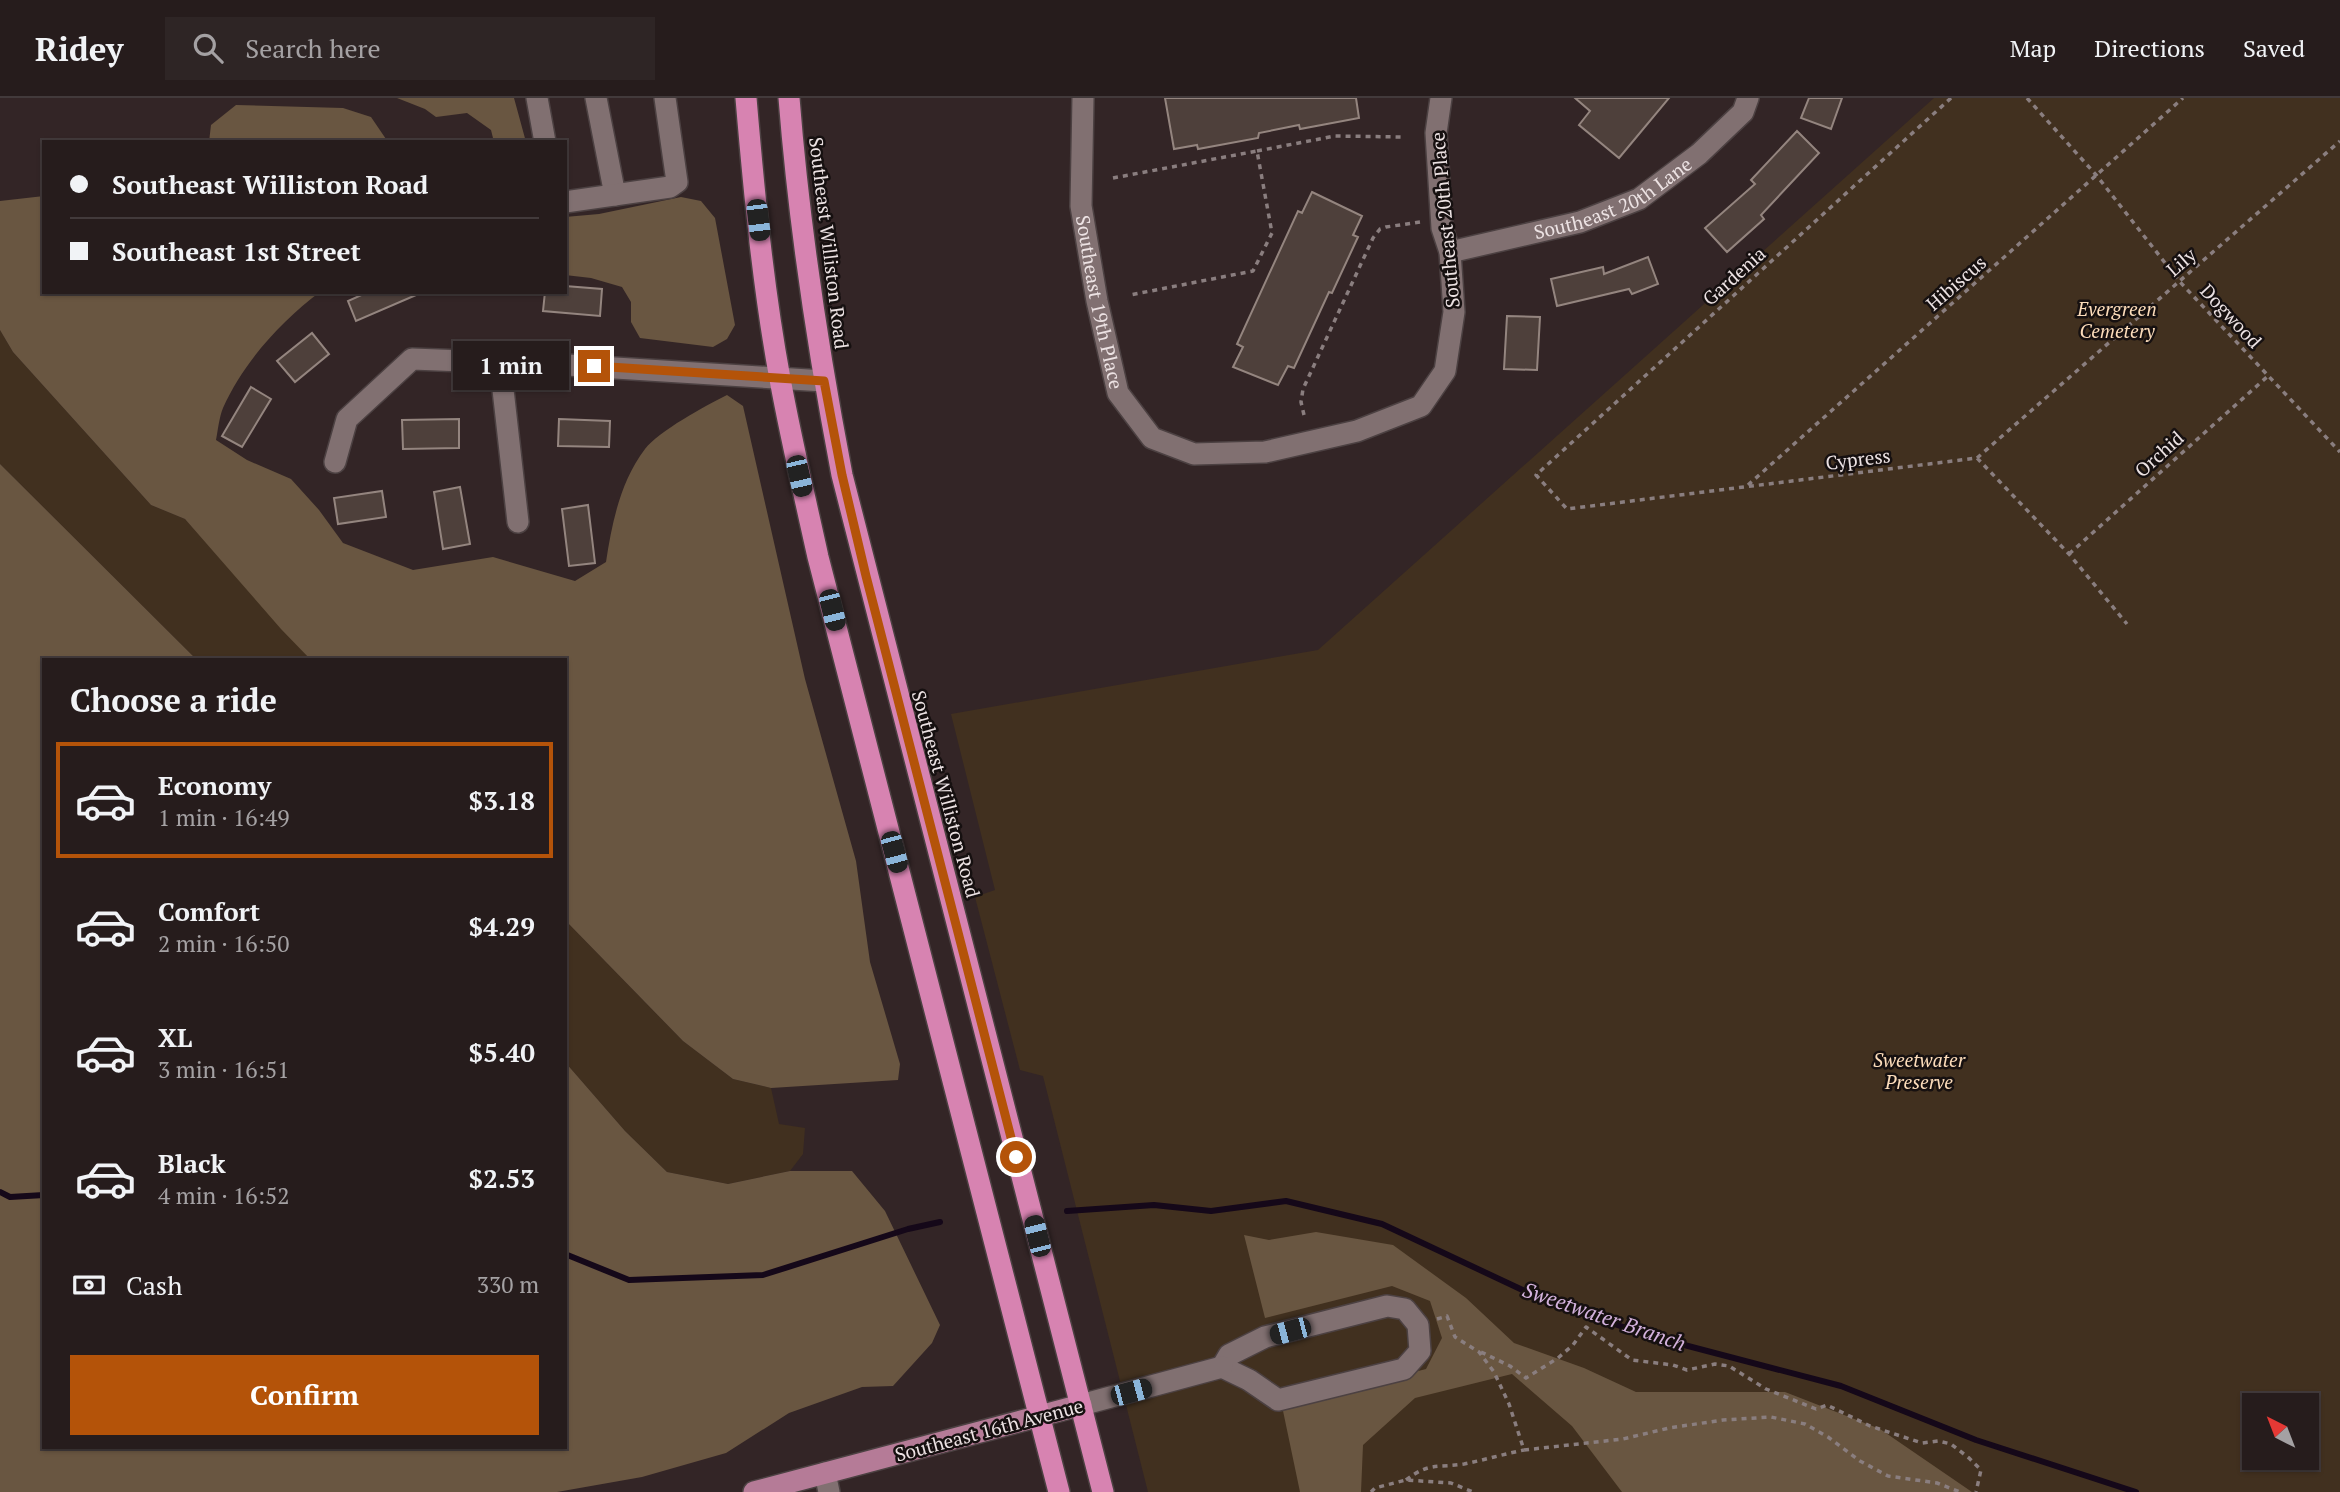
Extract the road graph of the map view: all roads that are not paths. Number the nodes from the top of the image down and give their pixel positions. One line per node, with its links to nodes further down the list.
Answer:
1 (537, 98): 9 (street)
2 (596, 98): 10 (street)
3 (664, 98): 10 (street)
4 (746, 98): 14 (highway)
5 (789, 98): 15 (highway, Southeast Williston Road)
6 (1083, 98): 16 (street, Southeast 19th Place)
7 (1441, 98): 12 (street, Southeast 20th Place)
8 (1748, 98): 12 (street, Southeast 20th Lane)
9 (545, 140)
10 (615, 195): 11 (street)
11 (567, 202)
12 (1450, 252): 16 (street, Southeast 20th Place)
13 (500, 363): 14 (street); 17 (street); 18 (street)
14 (780, 378): 15 (street); 21 (highway)
15 (824, 381): 20 (highway, Southeast Williston Road)
16 (1289, 447)
17 (335, 462)
18 (518, 523)
19 (1223, 1367): 19 (street); 20 (street, Southeast 16th Avenue)
20 (1081, 1405): 21 (main road, Southeast 16th Avenue); 25 (highway, Southeast Williston Road)
21 (1040, 1416): 22 (main road, Southeast 16th Avenue); 24 (highway)
22 (827, 1483): 23 (main road, Southeast 16th Avenue)
23 (758, 1492)
24 (1059, 1492)
25 (1103, 1492)

